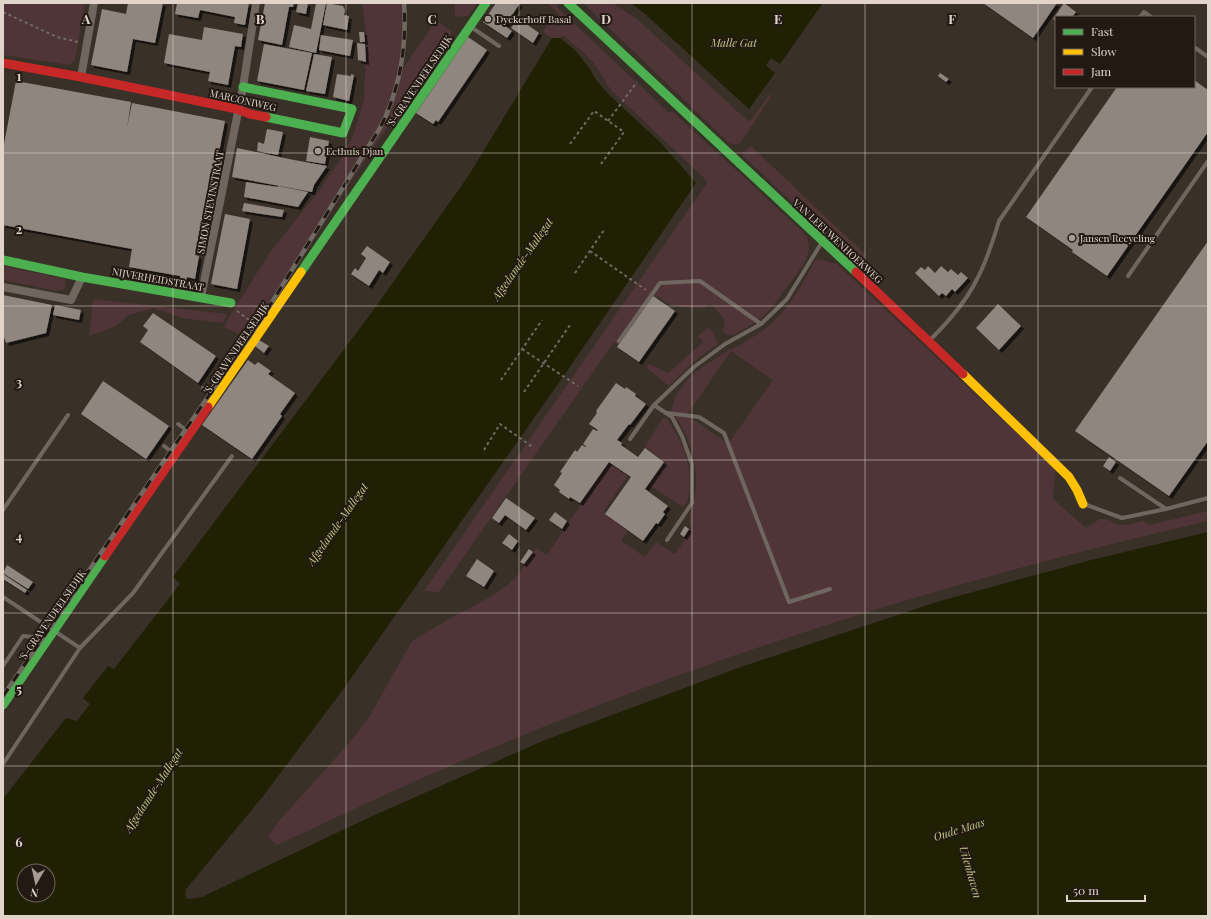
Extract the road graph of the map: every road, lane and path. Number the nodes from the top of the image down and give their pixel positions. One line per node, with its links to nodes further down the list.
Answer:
1 (94, 3): 9 (street)
2 (256, 3): 15 (street, SIMON STEVINSTRAAT)
3 (486, 3): 8 (street, 'S-GRAVENDEELSEDIJK)
4 (568, 3): 24 (street, VAN LEEUWENHOEKWEG)
5 (3, 12): 9 (path)
6 (1141, 16): 7 (lane)
7 (1150, 16)
8 (470, 26): 10 (lane); 47 (street, 'S-GRAVENDEELSEDIJK)
9 (86, 44): 14 (street)
10 (499, 46)
11 (1195, 48): 12 (lane)
12 (1208, 57)
13 (3, 62): 14 (street, MARCONIWEG)
14 (81, 77): 18 (street, MARCONIWEG)
15 (242, 87): 18 (street, SIMON STEVINSTRAAT); 18 (street, MARCONIWEG)
16 (1091, 88): 40 (lane)
17 (630, 91): 19 (path)
18 (237, 109): 32 (street, SIMON STEVINSTRAAT)
19 (608, 121): 20 (path); 22 (path)
20 (570, 144)
21 (1208, 161): 28 (lane)
22 (601, 164)
23 (604, 230): 25 (path)
24 (822, 241): 37 (lane); 40 (street, VAN LEEUWENHOEKWEG)
25 (590, 252): 27 (path); 31 (path)
26 (3, 260): 29 (street, NIJVERHEIDSTRAAT)
27 (575, 273)
28 (1128, 276)
29 (82, 277): 30 (street); 32 (street, NIJVERHEIDSTRAAT)
30 (3, 287)
31 (646, 290)
32 (201, 297): 33 (street, NIJVERHEIDSTRAAT)
33 (231, 303)
34 (242, 315): 36 (path)
35 (542, 320): 41 (path)
36 (253, 323)
37 (761, 324): 39 (lane); 48 (lane)
38 (570, 325): 42 (path)
39 (619, 341)
40 (929, 341): 61 (street, VAN LEEUWENHOEKWEG)
41 (522, 349): 42 (path); 43 (path)
42 (544, 364): 44 (path); 46 (path)
43 (501, 380)
44 (578, 386)
45 (203, 388): 47 (lane)
46 (524, 392)
47 (216, 397): 52 (street, 'S-GRAVENDEELSEDIJK)
48 (654, 405): 49 (lane); 53 (lane)
49 (665, 413): 64 (lane); 65 (lane)
50 (68, 415): 63 (lane)
51 (178, 424): 52 (lane)
52 (191, 433): 57 (street, 'S-GRAVENDEELSEDIJK)
53 (630, 439)
54 (164, 446): 57 (lane)
55 (534, 448): 56 (path)
56 (484, 450)
57 (176, 455): 67 (street, 'S-GRAVENDEELSEDIJK)
58 (232, 456): 69 (lane)
59 (1120, 478): 62 (lane)
60 (1208, 498): 62 (lane)
61 (1083, 504): 62 (lane)
62 (1166, 509)
63 (3, 510)
64 (667, 540)
65 (830, 590)
66 (3, 598): 67 (lane)
67 (54, 631): 68 (street, 'S-GRAVENDEELSEDIJK); 69 (lane)
68 (45, 644): 70 (lane); 71 (street, 'S-GRAVENDEELSEDIJK)
69 (80, 648): 72 (lane)
70 (3, 666)
71 (3, 705)
72 (3, 764)

